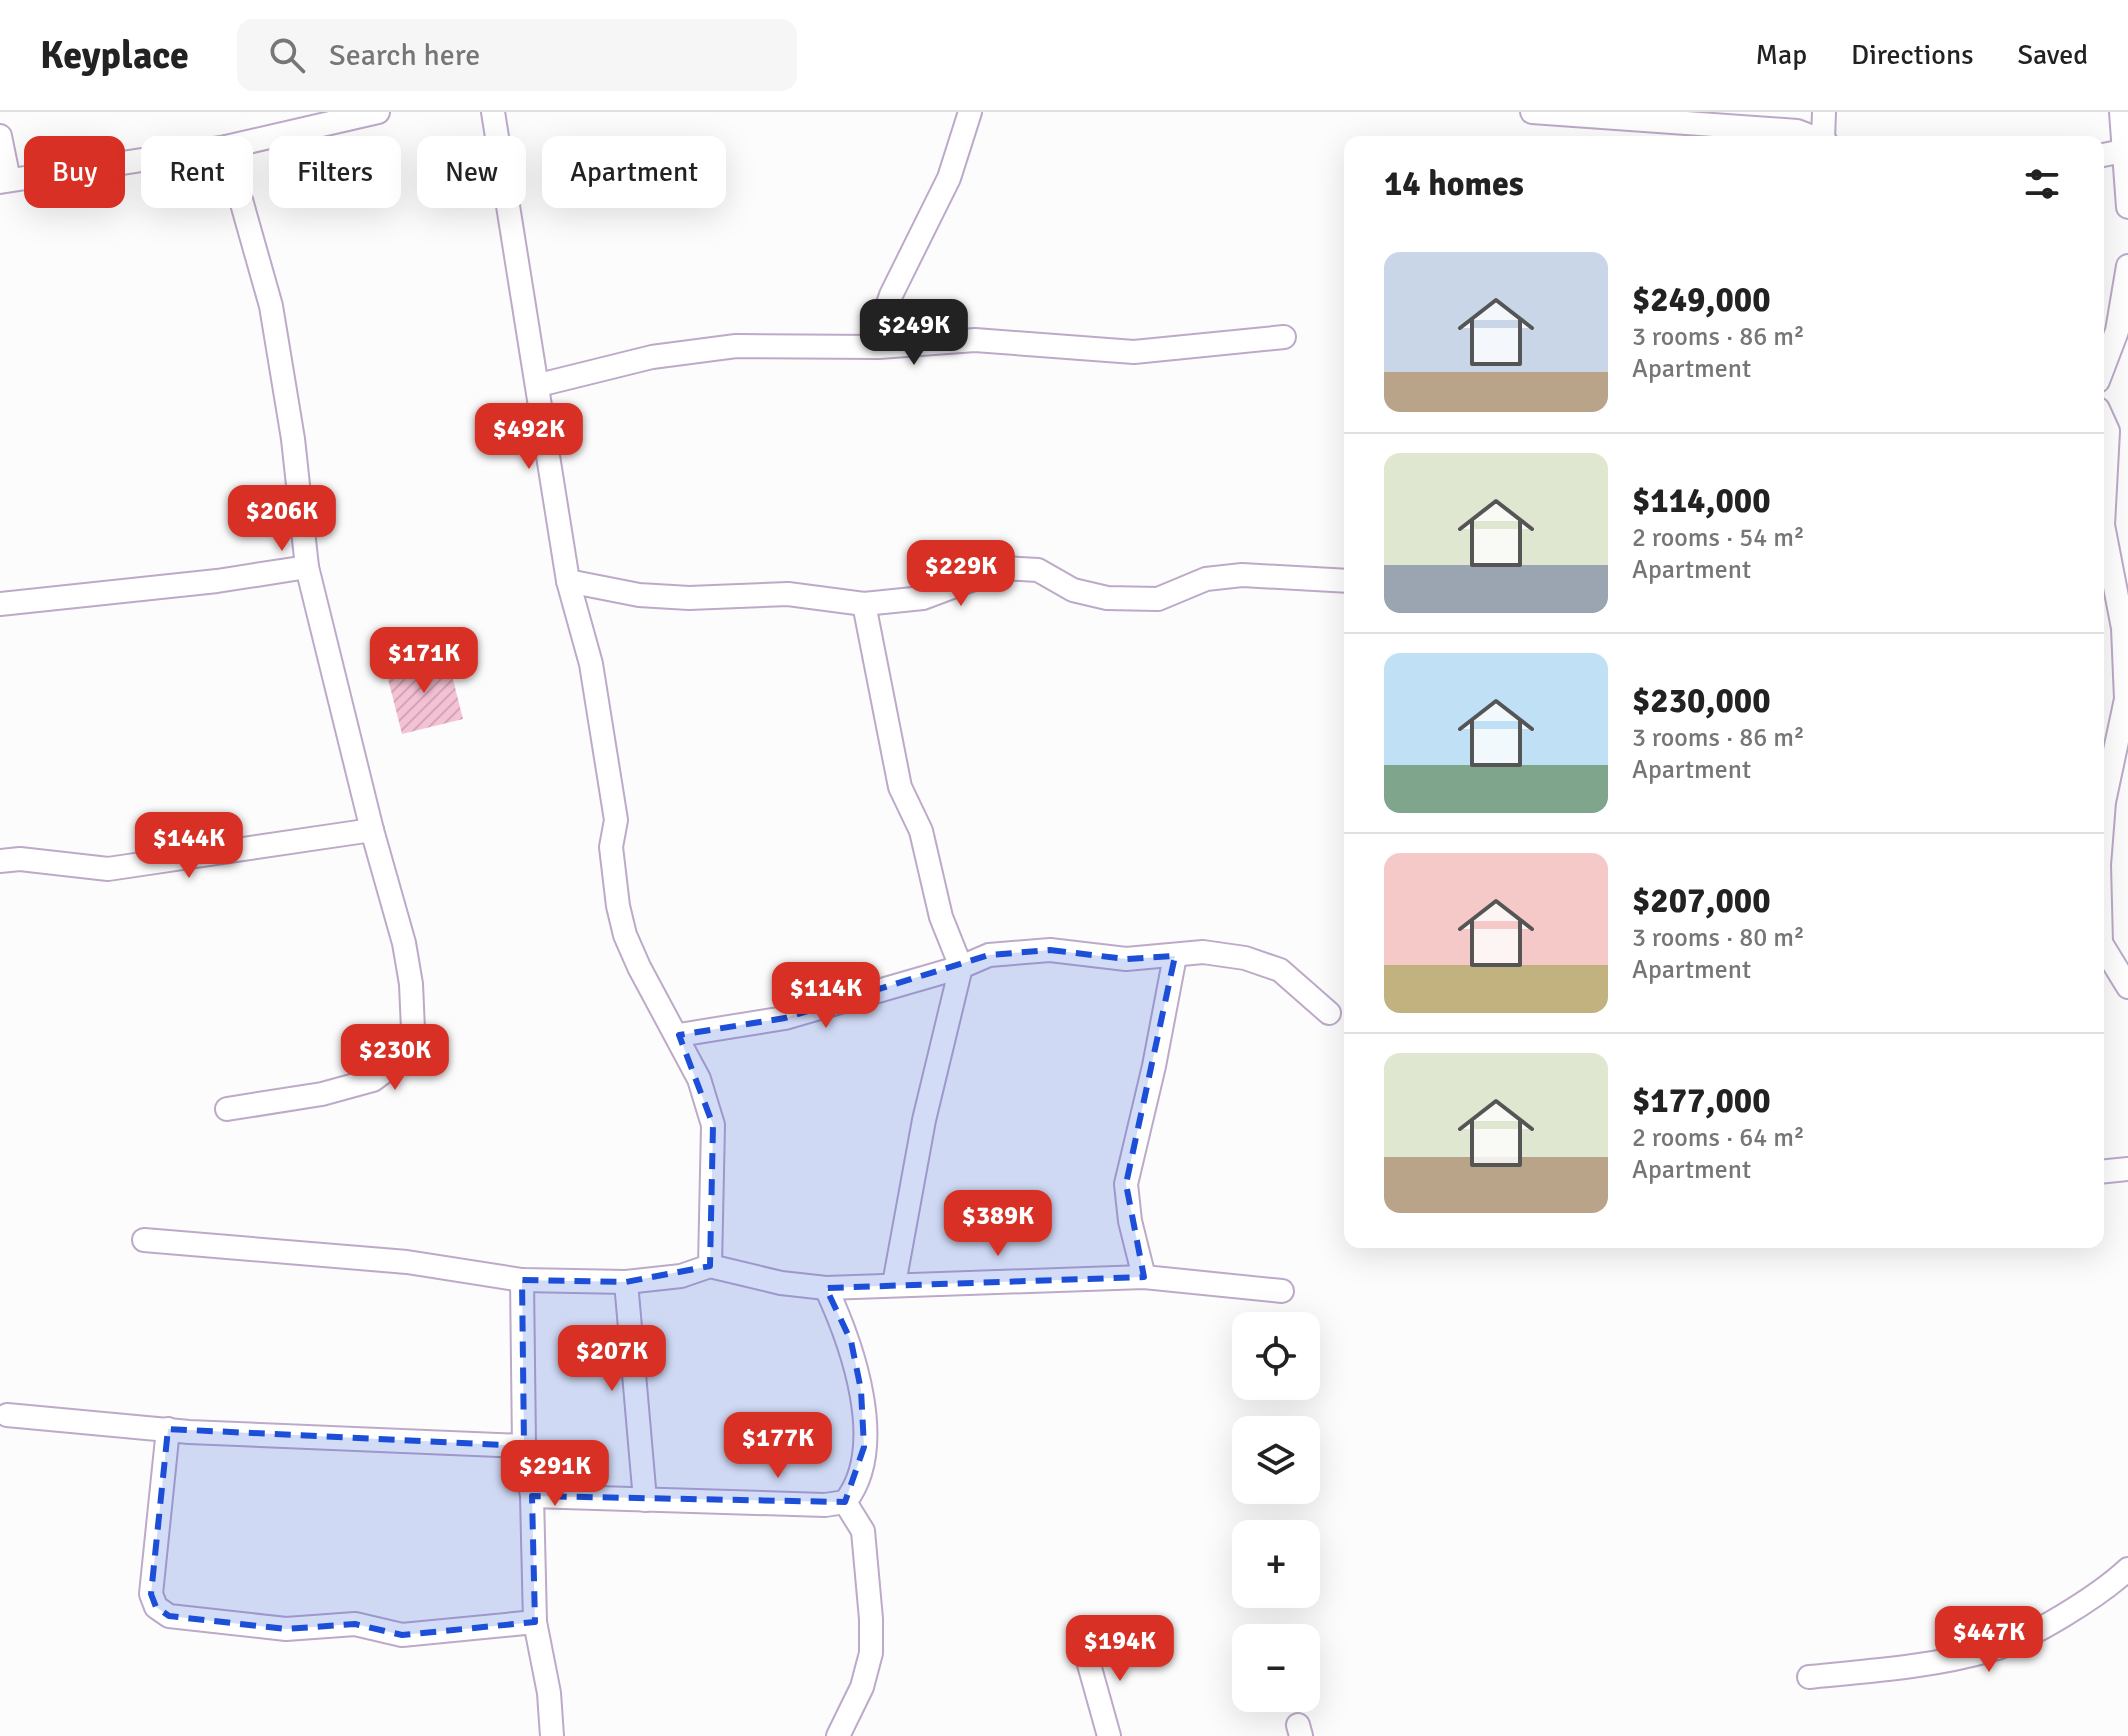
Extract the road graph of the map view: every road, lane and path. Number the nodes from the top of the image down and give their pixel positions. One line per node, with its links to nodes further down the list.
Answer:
1 (378, 112): 10 (street)
2 (493, 112): 21 (street)
3 (970, 112): 19 (street)
4 (1532, 112): 8 (street)
5 (1824, 112): 9 (street)
6 (2121, 112): 11 (street)
7 (0, 136): 14 (street)
8 (1811, 136)
9 (1825, 136)
10 (253, 141)
11 (2125, 152): 12 (street); 15 (street)
12 (2104, 155)
13 (141, 160): 14 (street)
14 (5, 181)
15 (2128, 207)
16 (243, 208): 25 (street)
17 (2128, 266): 20 (street)
18 (1284, 337): 19 (street)
19 (873, 347): 21 (street)
20 (2104, 365)
21 (539, 385): 26 (street)
22 (2104, 422): 23 (street)
23 (2104, 506)
24 (2104, 530): 30 (street)
25 (307, 567): 28 (street); 31 (street)
26 (568, 581): 29 (street); 38 (street)
27 (1344, 581): 29 (street)
28 (0, 604)
29 (864, 604): 35 (street)
30 (2104, 802)
31 (372, 830): 32 (street); 39 (street)
32 (0, 861)
33 (2104, 950): 36 (street)
34 (1175, 956): 35 (street); 37 (street); 44 (street)
35 (961, 967): 38 (street); 47 (street)
36 (2128, 987)
37 (1329, 1013)
38 (679, 1035): 43 (street)
39 (227, 1109)
40 (2128, 1169): 41 (street)
41 (2104, 1171)
42 (144, 1240): 45 (street)
43 (710, 1266): 46 (street); 48 (street)
44 (1144, 1277): 47 (street); 49 (street)
45 (522, 1280): 46 (street); 52 (street)
46 (626, 1282): 54 (street)
47 (894, 1284): 48 (street)
48 (826, 1288): 55 (street)
49 (1282, 1291)
50 (7, 1415): 51 (street)
51 (168, 1429): 52 (street); 57 (street)
52 (524, 1446): 53 (street)
53 (532, 1496): 54 (street); 57 (street)
54 (645, 1500): 55 (street)
55 (845, 1502): 61 (street)
56 (2128, 1569): 59 (street)
57 (535, 1622): 60 (street)
58 (1083, 1643): 62 (street)
59 (1809, 1677)
60 (552, 1736)
61 (838, 1736)
62 (1109, 1736)

